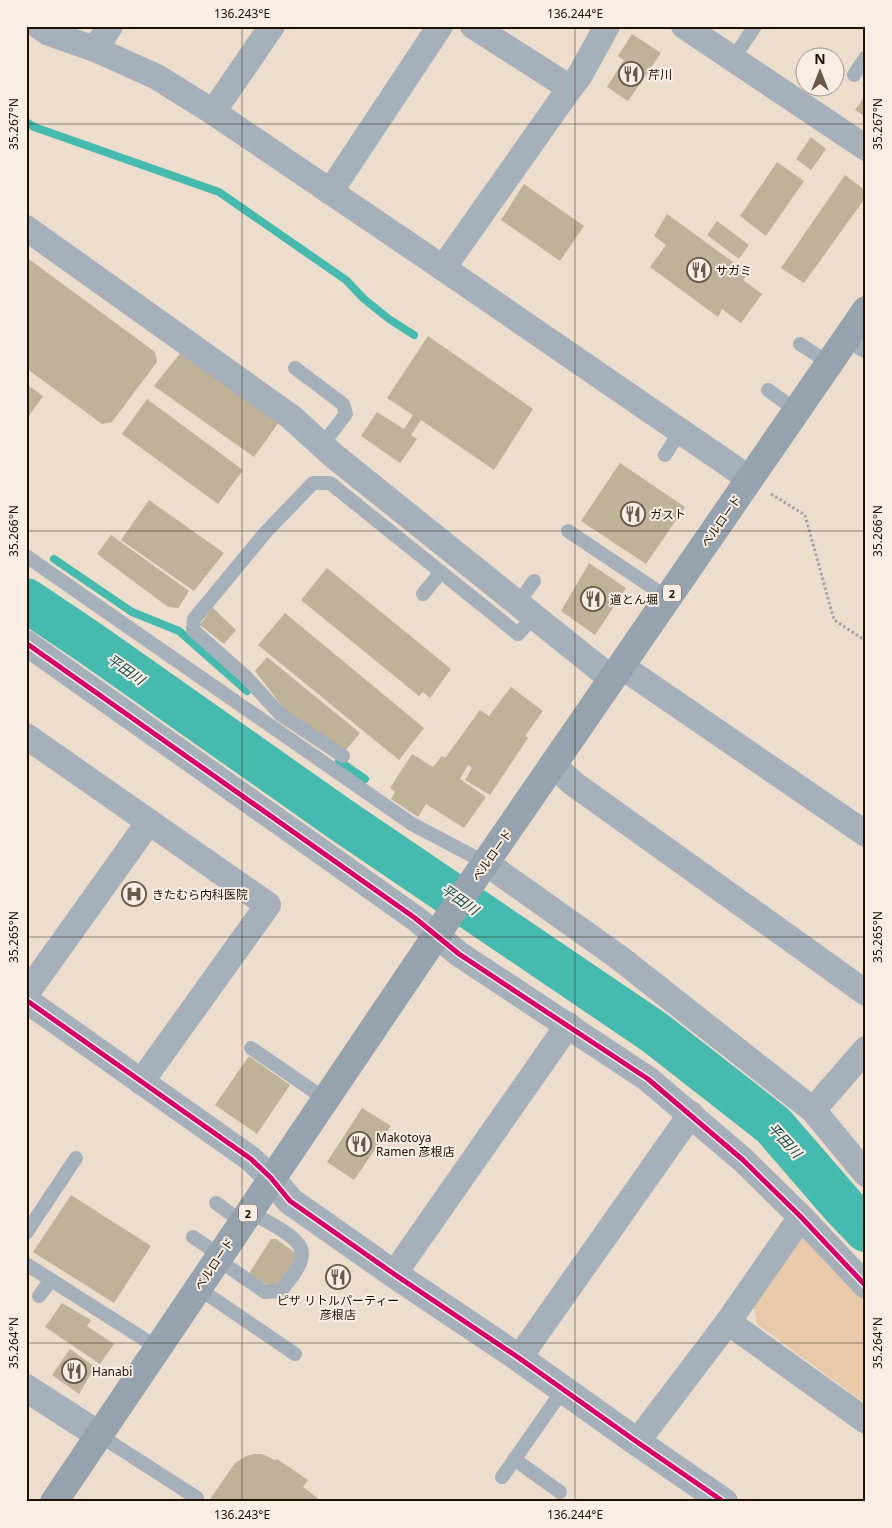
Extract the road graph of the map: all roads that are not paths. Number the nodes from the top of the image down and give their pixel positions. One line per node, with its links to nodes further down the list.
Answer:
1 (40, 26): 9 (street)
2 (110, 26): 9 (street)
3 (272, 26): 14 (street)
4 (440, 26): 16 (street)
5 (473, 26): 13 (street)
6 (607, 26): 13 (street)
7 (684, 26): 11 (street)
8 (755, 26): 11 (lane)
9 (95, 49): 14 (street)
10 (866, 57): 12 (lane)
11 (733, 59): 15 (street)
12 (854, 75)
13 (570, 88): 18 (street)
14 (213, 112): 16 (street)
15 (866, 148)
16 (330, 192): 18 (street)
17 (26, 228): 27 (street)
18 (443, 268): 26 (street)
19 (866, 310): 20 (main road, ベルロード / 2)
20 (858, 340): 22 (main road, ベルロード / 2)
21 (800, 344): 22 (lane)
22 (829, 363): 25 (main road, ベルロード / 2)
23 (295, 368): 27 (lane)
24 (768, 390): 25 (lane)
25 (797, 411): 29 (main road, ベルロード / 2)
26 (680, 432): 28 (lane); 29 (street)
27 (322, 445): 36 (street)
28 (665, 455)
29 (760, 486): 35 (main road, ベルロード / 2)
30 (568, 531): 35 (lane)
31 (26, 556): 44 (lane)
32 (441, 572): 34 (lane); 36 (lane); 40 (lane)
33 (534, 580): 36 (lane)
34 (423, 594)
35 (668, 598): 38 (main road, ベルロード / 2)
36 (526, 609): 38 (street)
37 (26, 643): 45 (street)
38 (617, 673): 41 (main road, ベルロード / 2); 43 (street)
39 (29, 743): 42 (street)
40 (343, 756)
41 (553, 765): 44 (main road, ベルロード / 2); 46 (street)
42 (149, 822): 47 (street); 52 (street)
43 (866, 834)
44 (482, 869): 45 (main road, ベルロード / 2); 54 (street)
45 (440, 930): 49 (street); 53 (main road, ベルロード / 2)
46 (866, 993)
47 (26, 994)
48 (37, 1012): 52 (street)
49 (568, 1025): 55 (street); 66 (street)
50 (251, 1048): 53 (lane)
51 (866, 1049): 54 (street)
52 (142, 1082): 58 (street)
53 (325, 1099): 58 (main road, ベルロード / 2)
54 (813, 1110): 57 (street)
55 (691, 1114): 61 (street); 74 (street)
56 (76, 1158): 62 (lane)
57 (866, 1174)
58 (271, 1178): 60 (main road, ベルロード / 2); 66 (street)
59 (216, 1203): 60 (lane)
60 (246, 1217): 64 (main road, ベルロード / 2); 64 (lane)
61 (801, 1217): 68 (street); 71 (street)
62 (26, 1233)
63 (193, 1237): 64 (lane)
64 (218, 1257): 69 (main road, ベルロード / 2)
65 (26, 1264): 67 (lane)
66 (394, 1274): 74 (street)
67 (51, 1280): 70 (lane); 72 (lane)
68 (866, 1286)
69 (198, 1288): 72 (main road, ベルロード / 2); 73 (lane)
70 (40, 1296)
71 (728, 1322): 77 (street); 79 (street)
72 (158, 1348): 78 (main road, ベルロード / 2)
73 (295, 1354)
74 (519, 1358): 76 (street)
75 (26, 1388): 78 (street)
76 (563, 1390): 79 (street); 80 (lane)
77 (866, 1421)
78 (99, 1435): 83 (lane); 85 (main road, ベルロード / 2)
79 (637, 1442): 84 (street)
80 (514, 1459): 81 (lane); 82 (lane)
81 (502, 1477)
82 (560, 1492)
83 (197, 1498)
84 (711, 1498)
85 (54, 1502)

